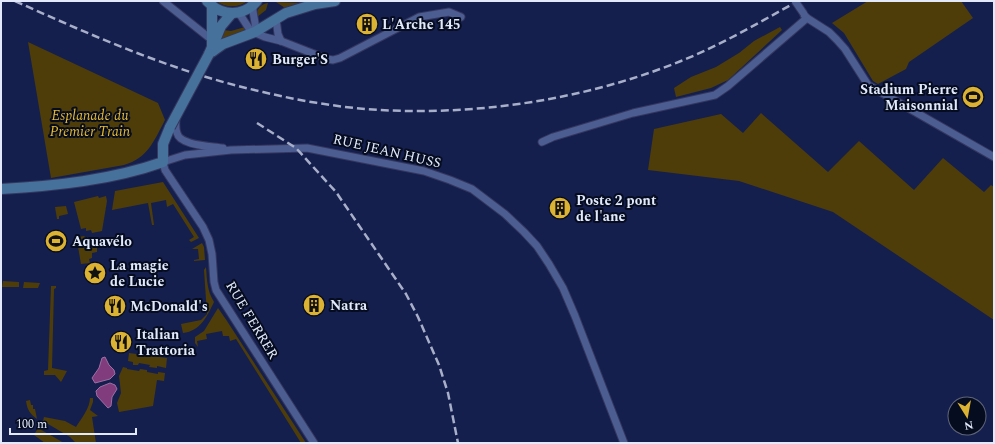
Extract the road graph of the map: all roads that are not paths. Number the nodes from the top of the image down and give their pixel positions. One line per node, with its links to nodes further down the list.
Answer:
1 (163, 1): 11 (street)
2 (335, 1): 9 (main road)
3 (795, 1): 7 (street, bridge)
4 (255, 3): 6 (main road); 10 (street)
5 (210, 4): 6 (main road); 11 (main road)
6 (236, 13): 10 (street); 13 (main road)
7 (805, 16): 15 (street); 17 (street)
8 (461, 17): 12 (street)
9 (276, 19): 10 (main road); 12 (street)
10 (255, 32): 12 (street); 13 (main road)
11 (212, 40): 13 (main road)
12 (281, 41)
13 (209, 54): 14 (main road, bridge)
14 (173, 129): 16 (street, RUE JEAN HUSS); 18 (main road)
15 (542, 142)
16 (232, 150): 18 (street, RUE JEAN HUSS); 21 (street, RUE JEAN HUSS)
17 (994, 157)
18 (163, 162): 19 (main road); 20 (street, RUE FERRER)
19 (1, 189)
20 (314, 443)
21 (624, 443)

